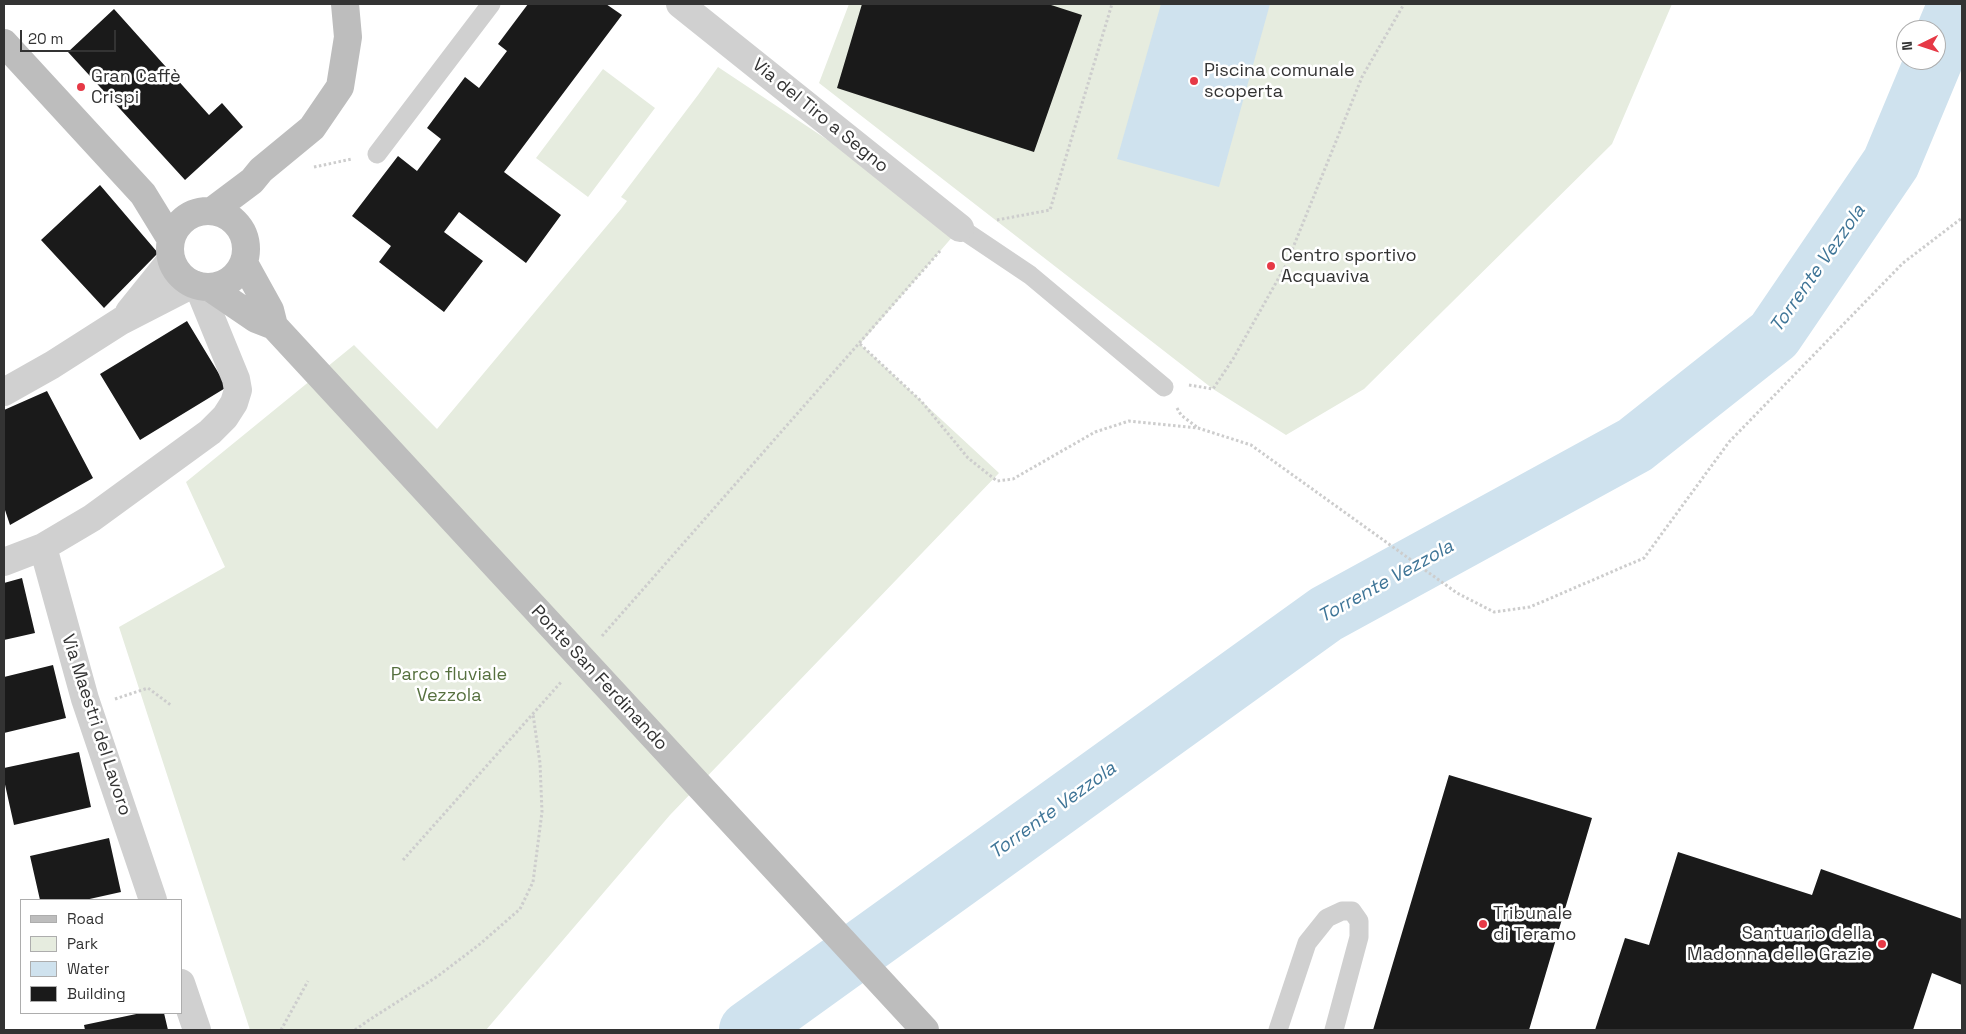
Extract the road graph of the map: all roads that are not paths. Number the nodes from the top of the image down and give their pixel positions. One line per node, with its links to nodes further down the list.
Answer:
1 (345, 4): 6 (street)
2 (491, 4): 5 (lane)
3 (680, 4): 9 (street, Via del Tiro a Segno)
4 (4, 44): 7 (street)
5 (377, 154)
6 (252, 181): 8 (street); 11 (street)
7 (143, 194): 8 (street); 10 (street)
8 (202, 212): 10 (street); 11 (street)
9 (960, 228): 15 (lane)
10 (170, 249): 12 (street); 13 (street)
11 (245, 253): 12 (street); 14 (street, Ponte San Ferdinando)
12 (200, 286): 13 (street); 14 (street, Ponte San Ferdinando); 17 (street)
13 (121, 321): 16 (street)
14 (274, 326): 22 (street, Ponte San Ferdinando)
15 (1164, 387)
16 (4, 392)
17 (43, 547): 18 (street); 19 (street, Via Maestri del Lavoro)
18 (4, 562)
19 (153, 899)
20 (182, 986): 21 (street)
21 (197, 1030)
22 (925, 1030)
23 (1278, 1030): 24 (lane)
24 (1334, 1030)

